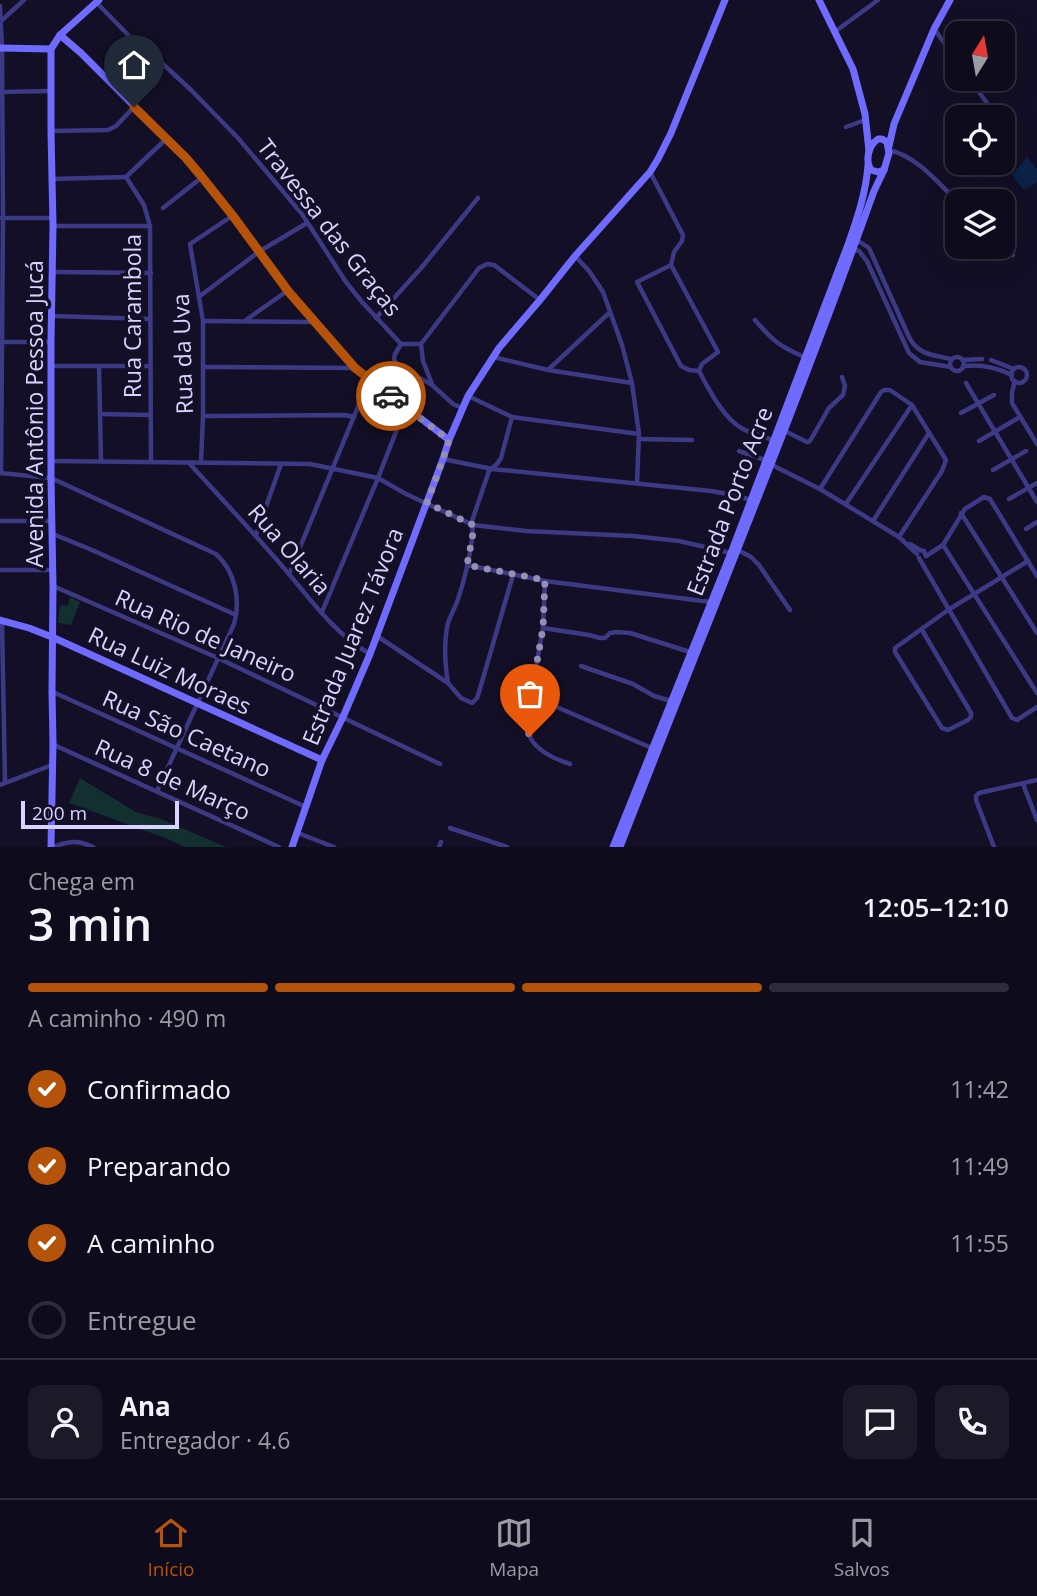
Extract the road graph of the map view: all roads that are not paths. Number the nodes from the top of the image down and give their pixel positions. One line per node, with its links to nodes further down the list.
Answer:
1 (24, 0): 8 (street)
2 (725, 0): 29 (street, Estrada Juarez Távora)
3 (878, 0): 10 (street)
4 (950, 0): 9 (street)
5 (97, 1): 11 (street); 39 (street, Travessa das Graças)
6 (823, 2): 10 (street)
7 (0, 6): 8 (street)
8 (1, 22): 13 (street)
9 (934, 29): 12 (street); 19 (street)
10 (836, 31): 18 (street)
11 (60, 35): 14 (street); 17 (street)
12 (945, 44)
13 (1, 48): 14 (street); 16 (street)
14 (51, 49): 15 (street, Avenida Antônio Pessoa Jucá)
15 (51, 91): 16 (street); 21 (street, Avenida Antônio Pessoa Jucá)
16 (1, 92): 22 (street)
17 (134, 107): 21 (street); 23 (street)
18 (866, 123): 20 (street); 24 (street); 26 (street, Estrada Porto Acre)
19 (894, 124): 24 (street); 25 (street, Estrada Porto Acre)
20 (846, 127)
21 (51, 131): 32 (street, Avenida Antônio Pessoa Jucá)
22 (1, 132): 37 (street)
23 (166, 139): 30 (street); 31 (street)
24 (879, 139): 25 (street); 26 (street)
25 (889, 148): 28 (street, Estrada Porto Acre); 33 (street)
26 (869, 150): 27 (street, Estrada Porto Acre)
27 (869, 165): 28 (street); 66 (street, Estrada Porto Acre)
28 (884, 170): 41 (street, Estrada Porto Acre)
29 (650, 172): 44 (street, Estrada Juarez Távora); 45 (street)
30 (126, 177): 32 (street); 40 (street, Rua Carambola)
31 (202, 177): 35 (street); 36 (street)
32 (52, 179): 38 (street, Avenida Antônio Pessoa Jucá)
33 (945, 190)
34 (478, 198): 53 (street)
35 (163, 208)
36 (233, 216): 43 (street); 49 (street, Rua da Uva)
37 (1, 218): 38 (street); 59 (street)
38 (53, 222): 40 (street); 46 (street, Avenida Antônio Pessoa Jucá)
39 (307, 223): 43 (street); 53 (street, Travessa das Graças)
40 (150, 226): 47 (street, Rua Carambola)
41 (857, 240): 42 (street, Estrada Porto Acre); 63 (street)
42 (853, 249): 70 (street); 101 (street, Estrada Porto Acre)
43 (260, 251): 48 (street); 49 (street)
44 (575, 256): 50 (street, Estrada Juarez Távora); 51 (street)
45 (671, 265): 80 (street); 80 (street)
46 (52, 272): 47 (street); 52 (street, Avenida Antônio Pessoa Jucá)
47 (151, 273): 54 (street, Rua Carambola)
48 (288, 291): 57 (street); 58 (street)
49 (200, 296): 56 (street, Rua da Uva)
50 (540, 300): 62 (street); 65 (street, Estrada Juarez Távora)
51 (610, 312): 79 (street); 85 (street)
52 (51, 316): 54 (street); 60 (street, Avenida Antônio Pessoa Jucá)
53 (376, 318): 61 (street, Travessa das Graças)
54 (150, 319): 75 (street, Rua Carambola)
55 (755, 320): 66 (street)
56 (203, 321): 57 (street); 76 (street, Rua da Uva)
57 (245, 321): 58 (street)
58 (314, 322): 78 (street)
59 (1, 342): 60 (street); 124 (street)
60 (51, 342): 73 (street, Avenida Antônio Pessoa Jucá)
61 (401, 344): 62 (street); 87 (street, Travessa das Graças)
62 (421, 344): 87 (street)
63 (922, 352): 64 (street); 70 (street)
64 (934, 356): 67 (street); 72 (street)
65 (493, 357): 79 (street); 89 (street, Estrada Juarez Távora)
66 (805, 358): 107 (street, Estrada Porto Acre)
67 (951, 359): 71 (street); 77 (street)
68 (982, 359): 71 (street)
69 (991, 360): 81 (street)
70 (920, 362): 72 (street)
71 (963, 363): 77 (street); 81 (street)
72 (933, 365): 77 (street)
73 (51, 366): 74 (street); 114 (street, Avenida Antônio Pessoa Jucá)
74 (99, 366): 75 (street); 95 (street)
75 (150, 366): 96 (street, Rua Carambola)
76 (203, 367): 78 (street); 97 (street, Rua da Uva)
77 (951, 367)
78 (355, 368): 83 (street)
79 (548, 370): 85 (street)
80 (699, 371): 107 (street)
81 (1013, 372): 84 (street); 84 (street)
82 (842, 377): 101 (street)
83 (369, 380): 92 (street); 98 (street)
84 (1017, 382): 100 (street)
85 (632, 383): 104 (street)
86 (967, 383): 90 (street)
87 (432, 385): 93 (street, Travessa das Graças)
88 (994, 395): 90 (street)
89 (468, 396): 93 (street, Estrada Juarez Távora); 99 (street)
90 (979, 404): 94 (street); 102 (street)
91 (912, 405): 103 (street); 129 (street); 135 (street)
92 (406, 406): 105 (street); 126 (street)
93 (463, 409): 105 (street, Estrada Juarez Távora)
94 (961, 413)
95 (100, 414): 96 (street); 115 (street)
96 (150, 415): 116 (street, Rua Carambola)
97 (203, 416): 98 (street); 119 (street, Rua da Uva)
98 (354, 417): 121 (street)
99 (512, 417): 104 (street); 122 (street)
100 (1020, 417): 102 (street); 109 (street)
101 (785, 431): 107 (street, Estrada Porto Acre)
102 (995, 432): 108 (street); 113 (street)
103 (929, 433): 139 (street); 145 (street)
104 (639, 436): 106 (street); 127 (street)
105 (449, 440): 112 (street, Estrada Juarez Távora)
106 (692, 440)
107 (777, 441): 118 (street, Estrada Porto Acre)
108 (979, 441)
109 (1037, 444)
110 (1026, 451): 113 (street)
111 (738, 452): 118 (street)
112 (443, 459): 122 (street); 134 (street, Estrada Juarez Távora)
113 (1011, 459): 123 (street); 130 (street)
114 (51, 461): 115 (street); 125 (street, Avenida Antônio Pessoa Jucá)
115 (101, 461): 116 (street)
116 (150, 462): 117 (street)
117 (188, 462): 119 (street); 144 (street, Rua Olaria)
118 (769, 462): 129 (street); 132 (street, Estrada Porto Acre)
119 (201, 463): 120 (street)
120 (282, 464): 121 (street); 144 (street)
121 (332, 469): 126 (street); 153 (street)
122 (492, 469): 127 (street); 141 (street)
123 (993, 470)
124 (1, 473): 125 (street)
125 (51, 478): 138 (street, Avenida Antônio Pessoa Jucá); 164 (street)
126 (378, 478): 134 (street); 163 (street)
127 (637, 483): 132 (street)
128 (1037, 483): 130 (street)
129 (820, 489): 135 (street)
130 (1029, 489): 131 (street); 133 (street)
131 (1009, 499)
132 (753, 501): 147 (street, Estrada Porto Acre)
133 (1037, 502)
134 (427, 503): 141 (street); 169 (street, Estrada Juarez Távora)
135 (846, 504): 139 (street)
136 (961, 513): 146 (street); 149 (street); 156 (street)
137 (0, 521): 138 (street)
138 (51, 521): 143 (street, Avenida Antônio Pessoa Jucá)
139 (873, 521): 145 (street)
140 (1037, 522): 142 (street)
141 (473, 525): 147 (street); 150 (street)
142 (1027, 529)
143 (53, 534): 152 (street, Avenida Antônio Pessoa Jucá); 164 (street)
144 (256, 536): 153 (street, Rua Olaria)
145 (901, 539): 148 (street)
146 (943, 544): 148 (street); 159 (street)
147 (734, 551): 160 (street, Estrada Porto Acre); 161 (street)
148 (922, 555): 162 (street)
149 (1028, 561): 155 (street); 156 (street)
150 (467, 565): 154 (street); 175 (street)
151 (0, 570): 152 (street)
152 (53, 570): 158 (street, Avenida Antônio Pessoa Jucá)
153 (289, 574): 163 (street, Rua Olaria)
154 (513, 575): 157 (street); 175 (street)
155 (1037, 576)
156 (1002, 577): 159 (street); 168 (street)
157 (545, 580): 160 (street); 166 (street)
158 (54, 586): 170 (street, Avenida Antônio Pessoa Jucá); 173 (street, Rua Rio de Janeiro)
159 (974, 593): 162 (street); 177 (street)
160 (714, 602): 171 (street, Estrada Porto Acre)
161 (790, 610)
162 (948, 610): 167 (street); 180 (street)
163 (322, 612): 172 (street, Rua Olaria)
164 (236, 615): 173 (street)
165 (1, 620): 170 (street, Rua Luiz Moraes); 191 (street)
166 (543, 628): 171 (street); 182 (street)
167 (922, 630): 167 (street)
168 (1037, 633)
169 (377, 636): 172 (street, Estrada Juarez Távora); 175 (street)
170 (52, 637): 176 (street, Avenida Antônio Pessoa Jucá); 179 (street, Rua Luiz Moraes)
171 (693, 653): 178 (street, Estrada Porto Acre); 185 (street, Estrada Porto Acre)
172 (370, 654): 181 (street, Estrada Juarez Távora)
173 (218, 658): 179 (street); 181 (street, Rua Rio de Janeiro)
174 (581, 666): 178 (street)
175 (448, 683)
176 (52, 692): 183 (street, Avenida Antônio Pessoa Jucá); 184 (street, Rua São Caetano)
177 (1037, 693)
178 (671, 701): 185 (street, Estrada Porto Acre)
179 (197, 704): 184 (street); 186 (street, Rua Luiz Moraes)
180 (1037, 707)
181 (343, 717): 186 (street, Estrada Juarez Távora); 187 (street, Rua Rio de Janeiro)
182 (527, 730): 185 (street); 188 (street)
183 (53, 744): 189 (street, Avenida Antônio Pessoa Jucá); 193 (street, Rua 8 de Março)
184 (176, 747): 193 (street); 194 (street, Rua São Caetano)
185 (655, 750): 204 (street, Estrada Porto Acre); 205 (street, Estrada Porto Acre)
186 (322, 760): 194 (street, Estrada Juarez Távora)
187 (440, 764)
188 (570, 764)
189 (52, 765): 191 (street); 198 (street, Avenida Antônio Pessoa Jucá)
190 (1037, 780): 192 (street)
191 (2, 783)
192 (1023, 784): 195 (street); 206 (street)
193 (157, 791): 200 (street, Rua 8 de Março)
194 (307, 807): 197 (street, Estrada Juarez Távora)
195 (1037, 820)
196 (450, 828): 203 (street)
197 (297, 832): 201 (street, Estrada Juarez Távora); 202 (street)
198 (51, 847): 199 (street)
199 (93, 847)
200 (279, 847)
201 (292, 847)
202 (334, 847)
203 (507, 847)
204 (613, 847)
205 (620, 847)
206 (994, 847)

